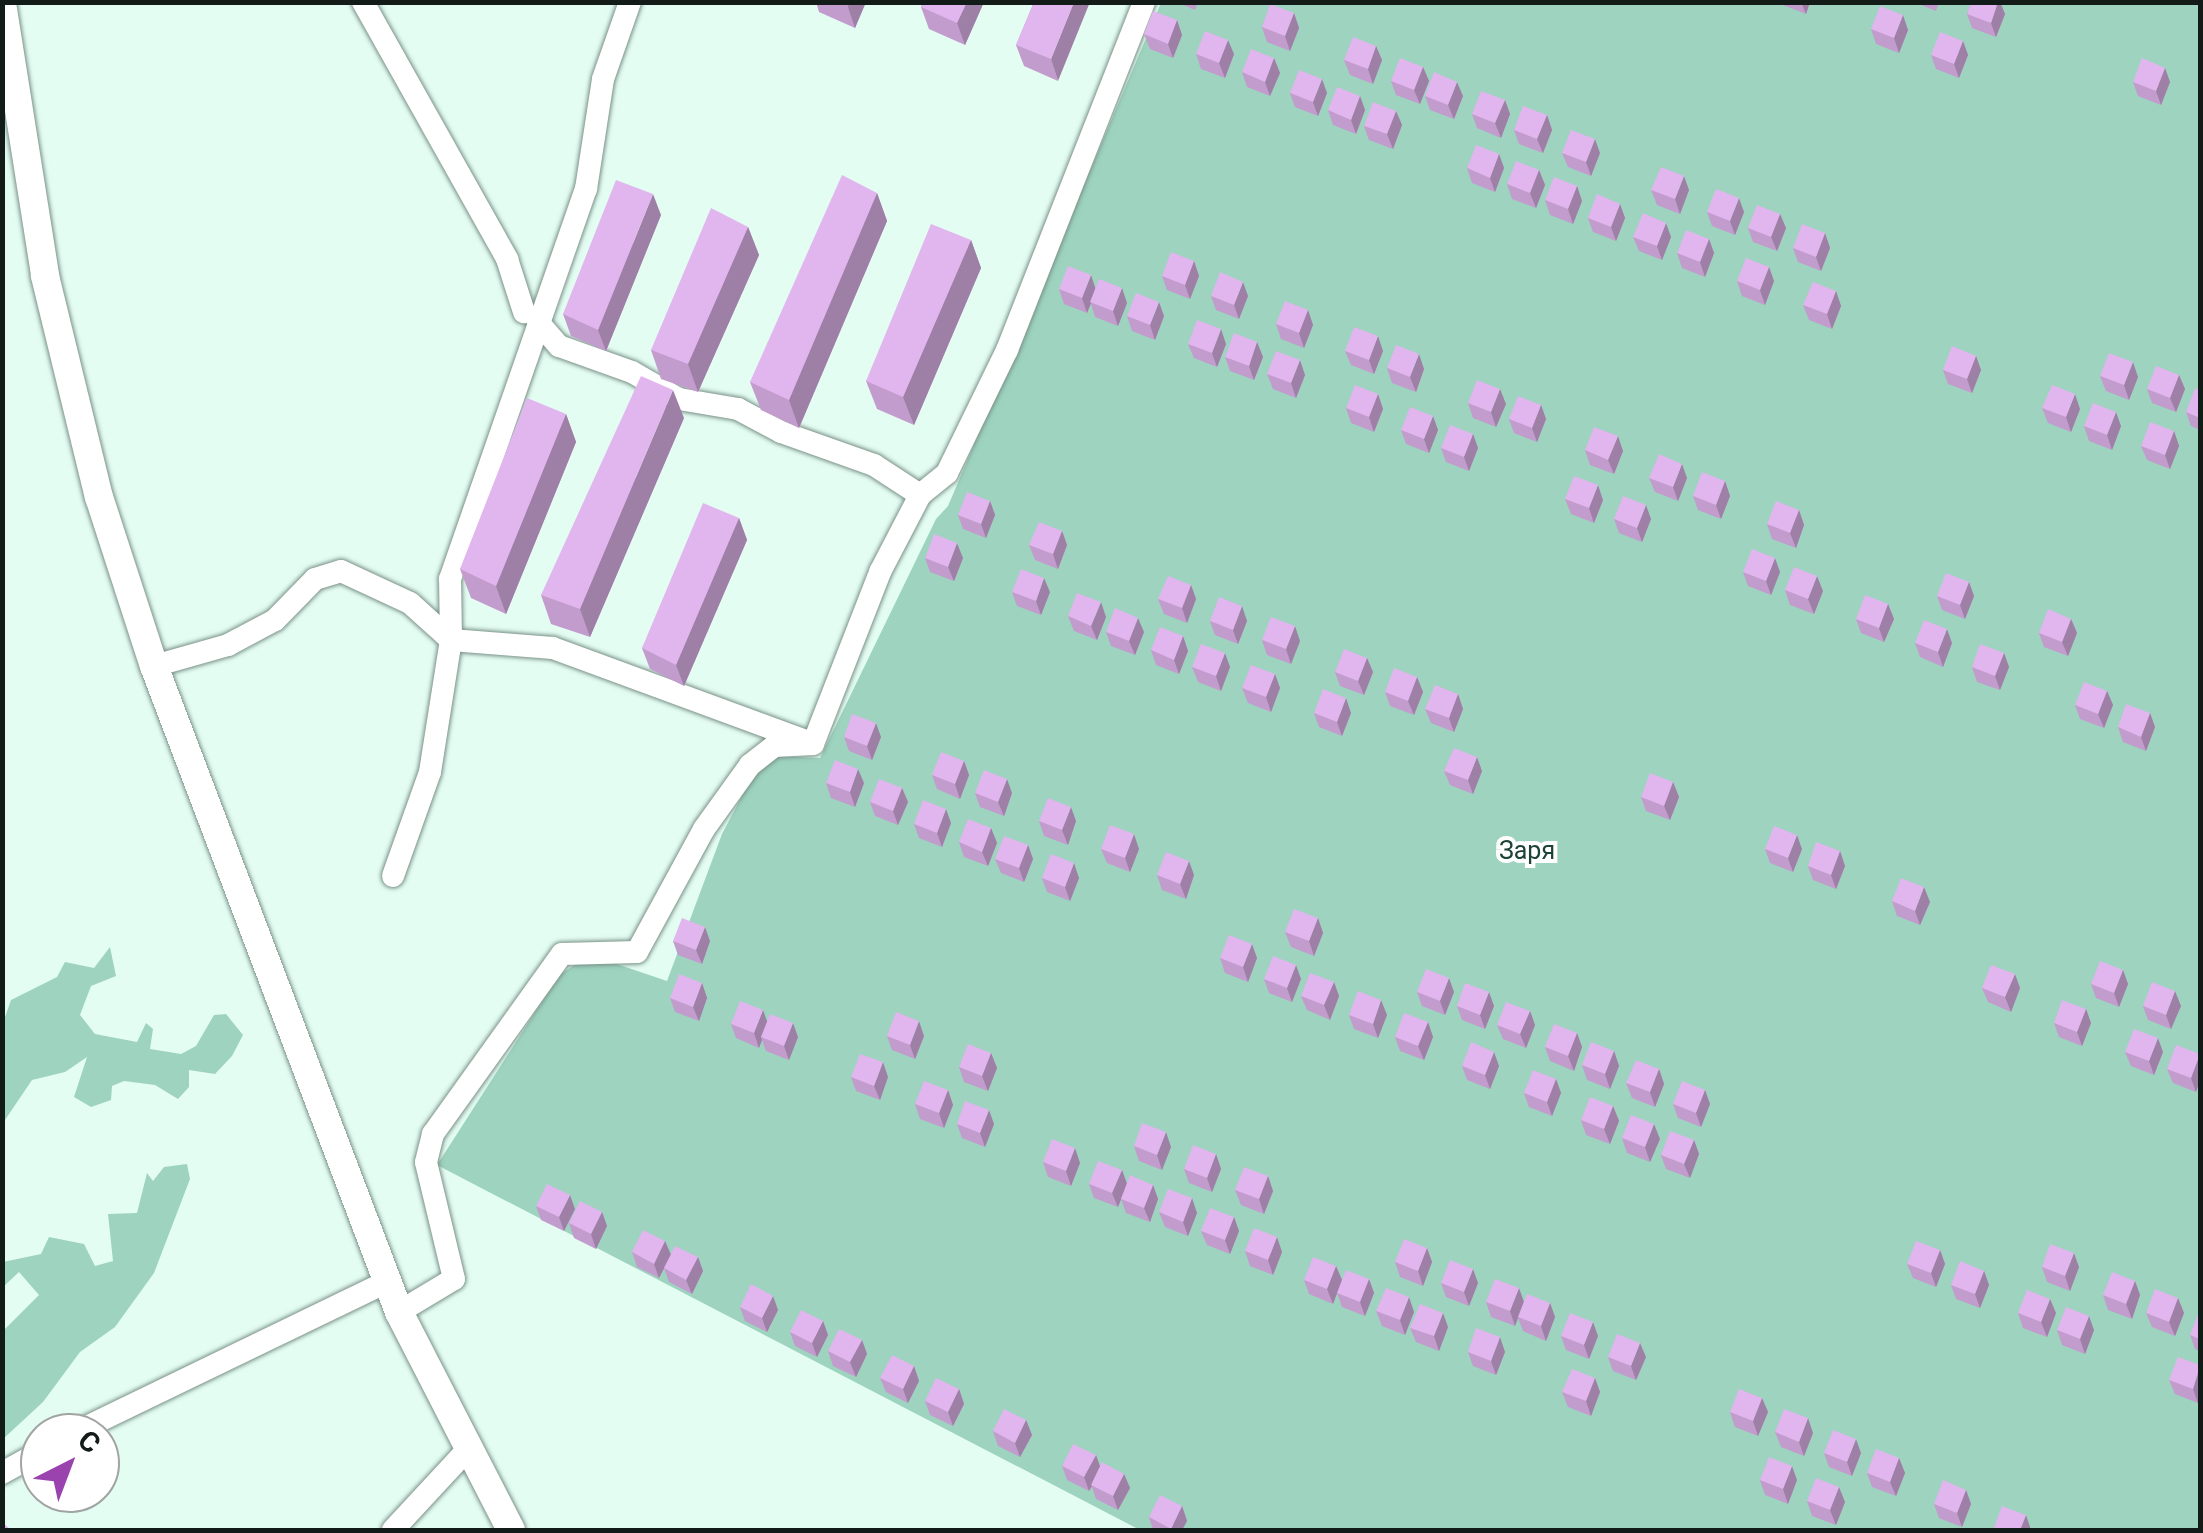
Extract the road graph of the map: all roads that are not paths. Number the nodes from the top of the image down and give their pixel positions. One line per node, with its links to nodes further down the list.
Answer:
1 (363, 2): 5 (street)
2 (630, 2): 5 (street)
3 (1144, 2): 6 (street)
4 (2, 3): 8 (street)
5 (531, 317): 6 (street); 7 (street)
6 (920, 495): 9 (street)
7 (451, 640): 8 (street); 9 (street); 10 (street)
8 (154, 666): 11 (street)
9 (812, 744): 12 (street)
10 (393, 876)
11 (387, 1282): 12 (street); 13 (street)
12 (399, 1312): 14 (street)
13 (115, 1413)
14 (467, 1450): 15 (street); 16 (street)
15 (393, 1530)
16 (511, 1530)

